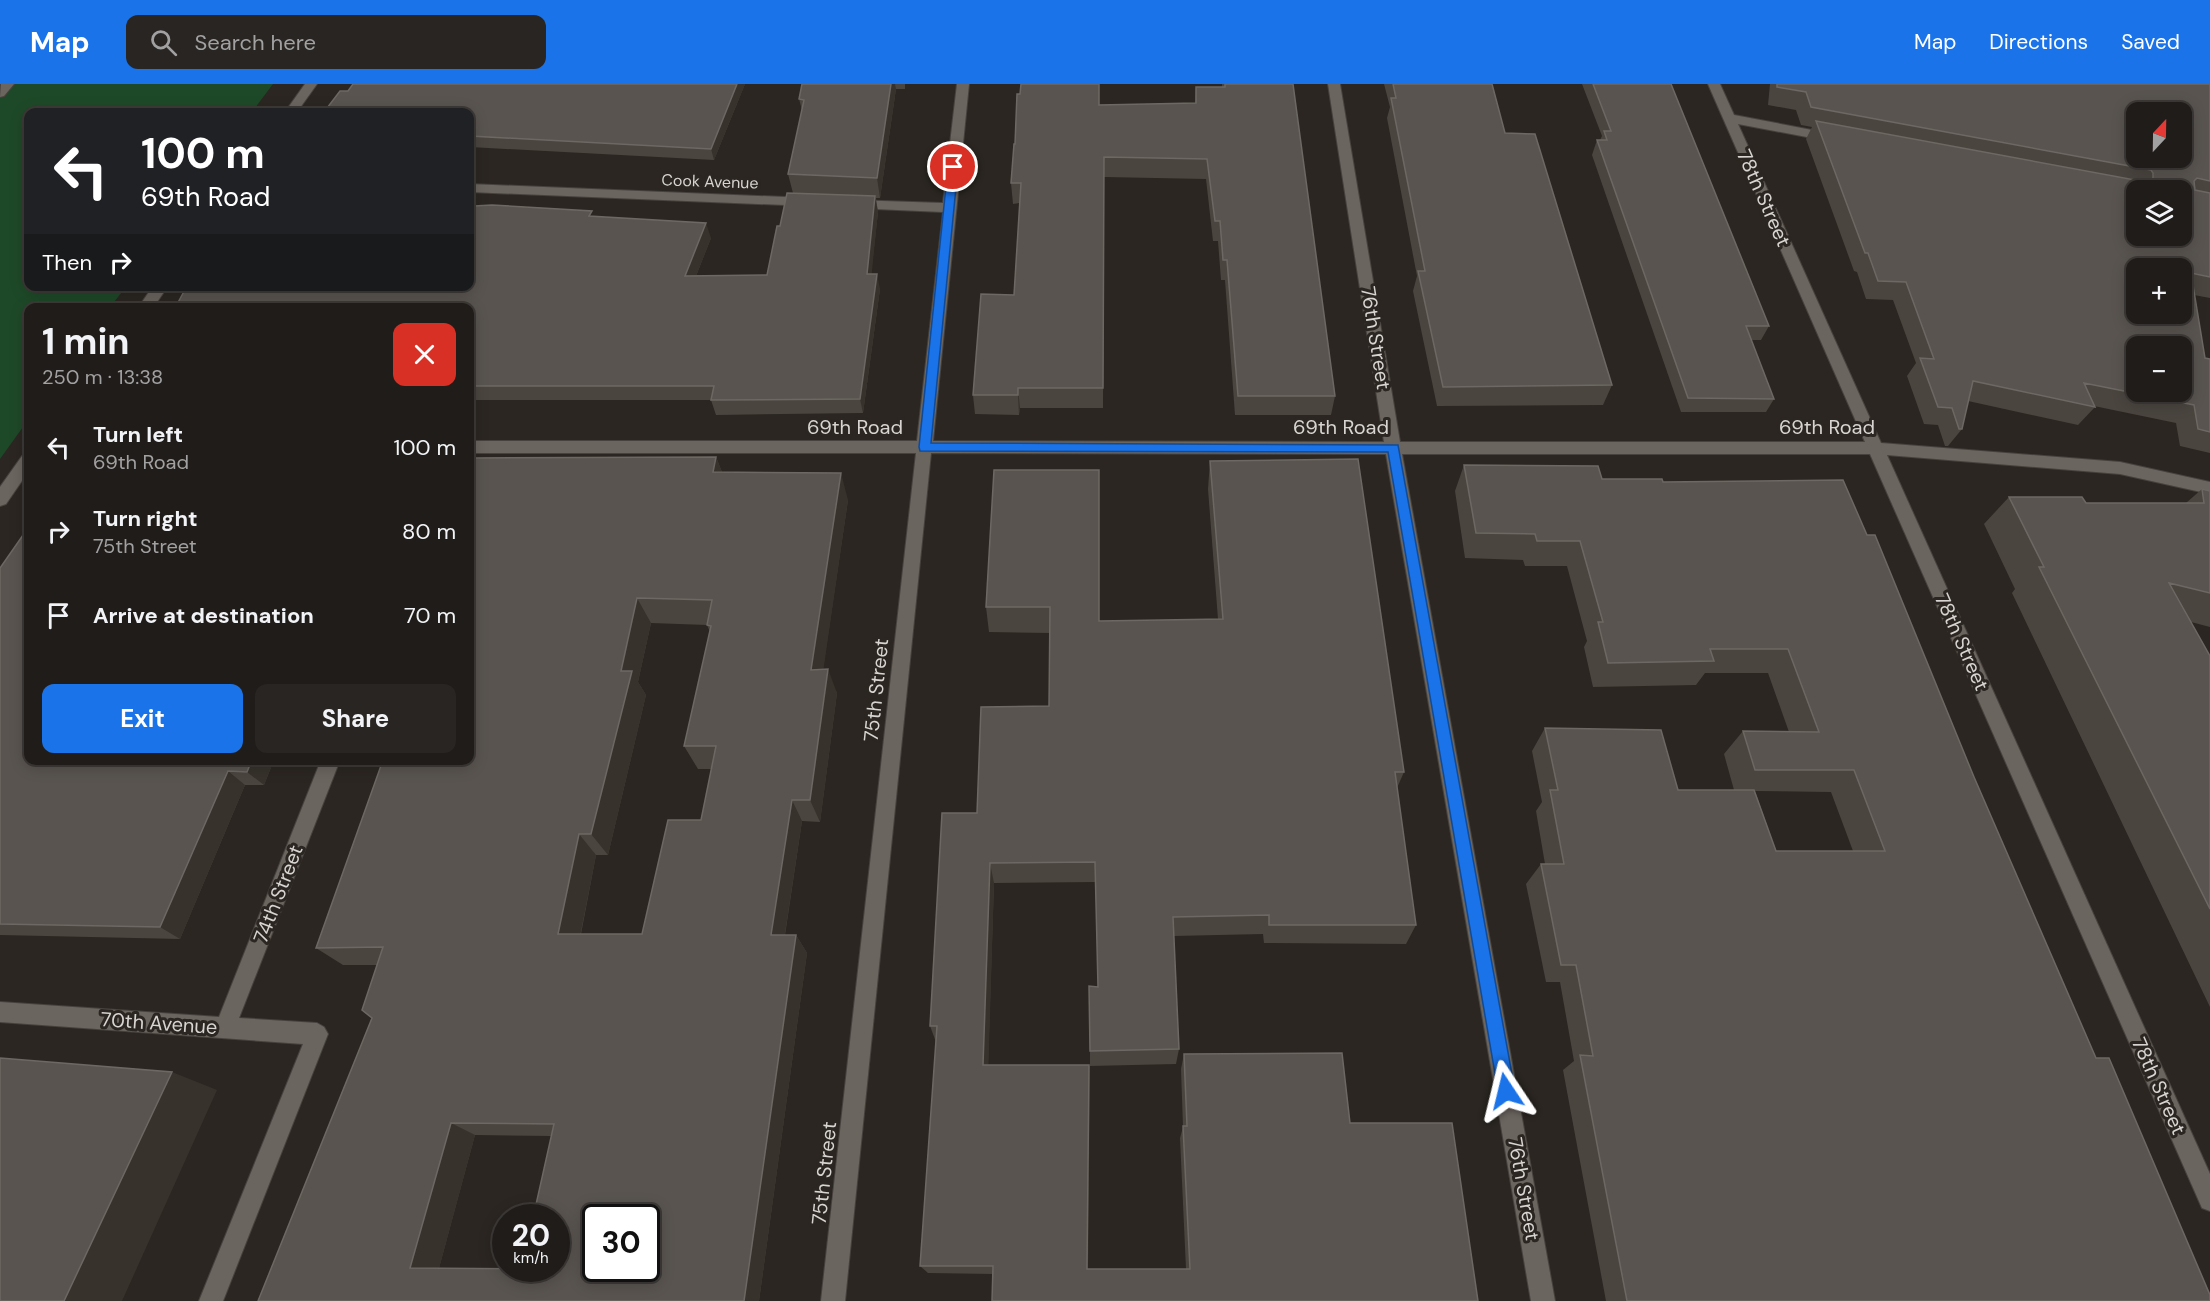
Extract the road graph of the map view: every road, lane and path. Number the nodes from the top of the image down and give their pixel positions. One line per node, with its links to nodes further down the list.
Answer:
1 (8, 84): 6 (street)
2 (311, 84): 7 (street)
3 (963, 84): 11 (street, 75th Street)
4 (1334, 84): 14 (street, 76th Street)
5 (1714, 84): 8 (street, 78th Street)
6 (0, 93)
7 (294, 108)
8 (1728, 118): 9 (street); 15 (street, 78th Street)
9 (1844, 140)
10 (474, 188): 11 (street, Cook Avenue)
11 (949, 208): 13 (street, 75th Street)
12 (474, 447): 13 (street, 69th Road)
13 (925, 447): 14 (street, 69th Road); 24 (street, 75th Street)
14 (1394, 448): 15 (street, 69th Road); 25 (street, 76th Street)
15 (1876, 448): 17 (street, 69th Road); 22 (street, 78th Street)
16 (24, 466): 18 (street)
17 (2210, 488)
18 (0, 500)
19 (329, 765): 21 (street, 74th Street)
20 (0, 1012): 21 (street, 70th Avenue)
21 (225, 1028): 23 (street, 70th Avenue)
22 (2210, 1200)
23 (211, 1301)
24 (833, 1301)
25 (1543, 1301)

